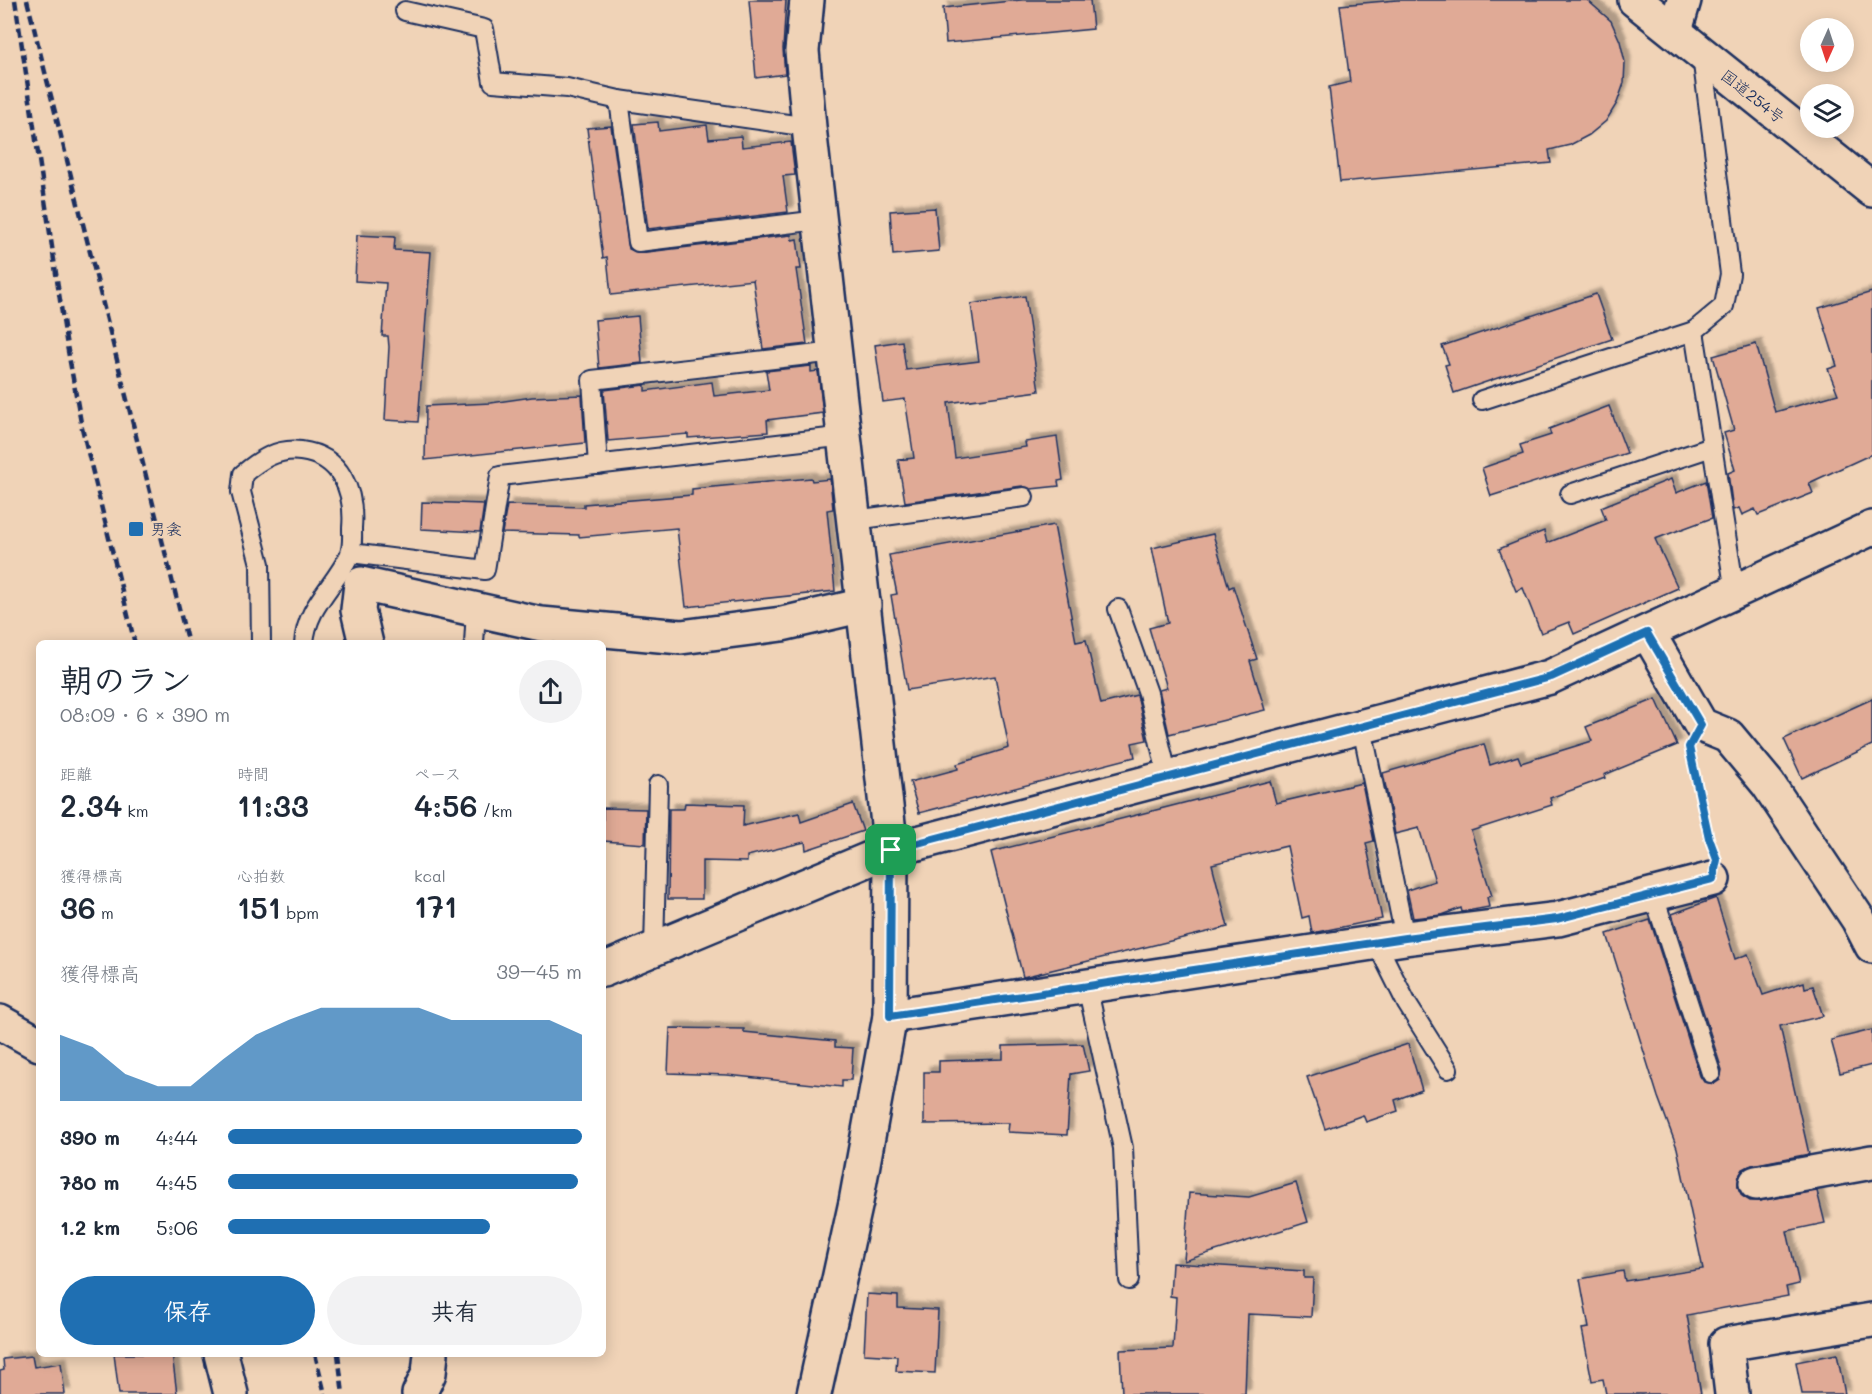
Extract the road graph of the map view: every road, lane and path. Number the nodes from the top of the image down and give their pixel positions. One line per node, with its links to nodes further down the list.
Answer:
1 (807, 0): 7 (main road)
2 (1635, 0): 4 (main road, 国道254号)
3 (405, 11): 6 (lane)
4 (1679, 15): 5 (main road, 国道254号)
5 (1702, 56): 8 (main road, 国道254号); 10 (lane)
6 (619, 100): 7 (lane); 9 (lane)
7 (809, 128): 9 (main road)
8 (1872, 190)
9 (819, 220): 11 (main road)
10 (1694, 331): 12 (lane); 14 (lane)
11 (835, 352): 13 (main road); 15 (lane)
12 (1482, 400)
13 (846, 436): 15 (lane); 18 (main road)
14 (1712, 447): 16 (lane); 21 (lane)
15 (598, 465): 20 (lane)
16 (1570, 494)
17 (1024, 497): 18 (lane)
18 (855, 520): 22 (main road)
19 (1872, 528): 21 (main road)
20 (351, 553): 26 (lane); 27 (lane)
21 (1735, 592): 25 (main road)
22 (864, 605): 24 (main road); 34 (main road)
23 (1119, 609): 32 (lane)
24 (476, 610): 28 (main road); 29 (lane)
25 (1647, 633): 30 (main road); 31 (main road)
26 (261, 640)
27 (304, 640)
28 (365, 640)
29 (474, 640)
30 (1701, 725): 35 (path); 37 (main road)
31 (1362, 728): 32 (main road); 38 (lane)
32 (1168, 778): 34 (main road)
33 (658, 786): 39 (lane)
34 (891, 850): 39 (main road); 42 (main road)
35 (1713, 879): 36 (main road)
36 (1654, 896): 38 (main road); 46 (lane)
37 (1867, 926)
38 (1390, 940): 41 (main road); 45 (lane)
39 (654, 949): 40 (main road)
40 (606, 969)
41 (1087, 986): 42 (main road); 49 (lane)
42 (890, 1016): 55 (main road)
43 (0, 1022): 44 (main road)
44 (36, 1042)
45 (1448, 1069)
46 (1710, 1073)
47 (1872, 1162): 48 (main road)
48 (1756, 1183)
49 (1129, 1280)
50 (1872, 1320): 56 (main road)
51 (222, 1357): 53 (main road)
52 (431, 1357): 54 (main road)
53 (231, 1394)
54 (418, 1394)
55 (814, 1394)
56 (1732, 1394)

